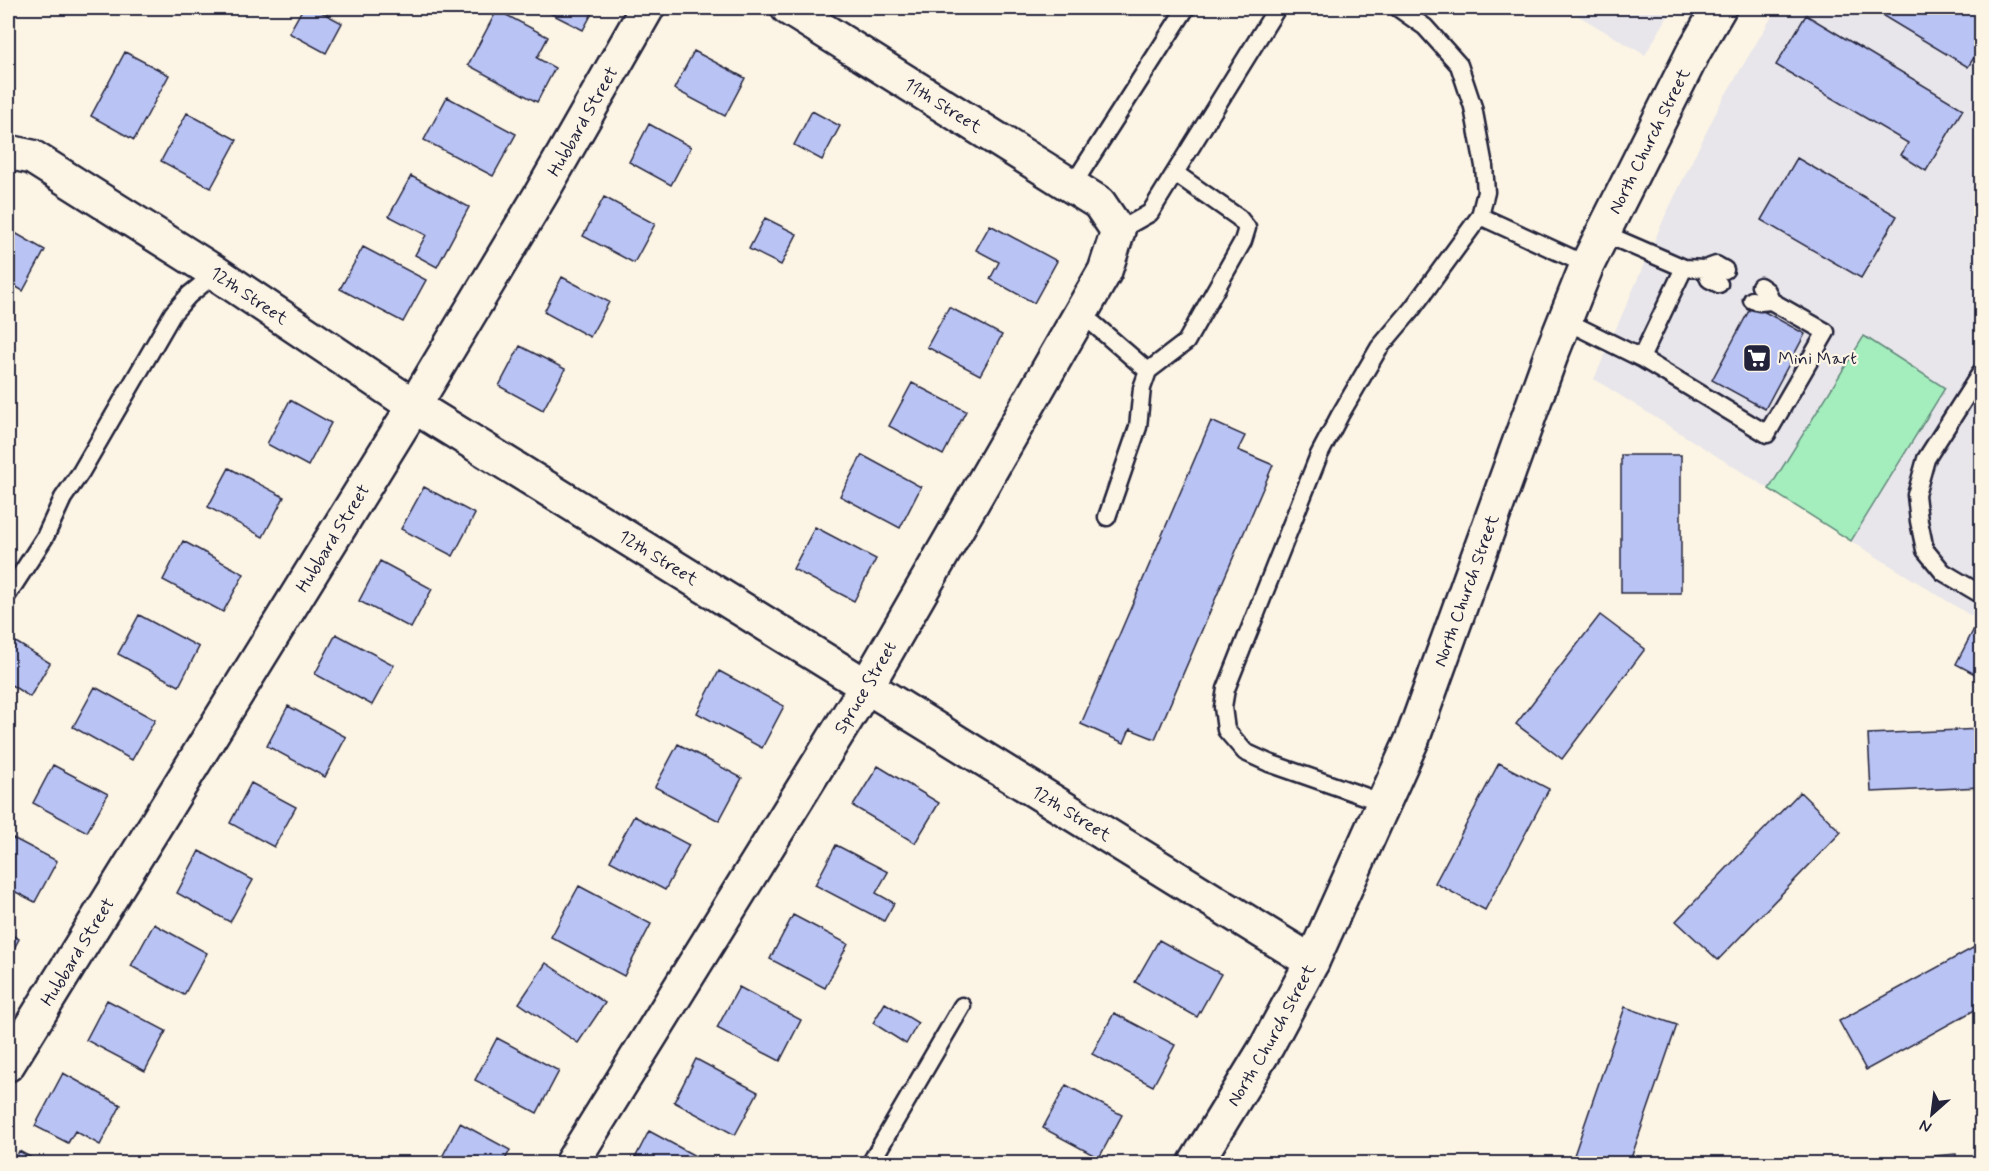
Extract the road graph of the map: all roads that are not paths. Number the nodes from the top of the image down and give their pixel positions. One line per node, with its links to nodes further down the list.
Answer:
1 (647, 8): 23 (street, Hubbard Street)
2 (788, 8): 9 (street, 11th Street)
3 (1186, 8): 9 (lane)
4 (1278, 8): 8 (lane)
5 (1398, 8): 10 (lane)
6 (1712, 10): 12 (street, North Church Street)
7 (8, 152): 15 (street, 12th Street)
8 (1175, 173): 11 (lane); 22 (lane)
9 (1085, 195): 11 (street)
10 (1480, 216): 13 (lane); 28 (lane)
11 (1119, 231): 18 (street, Spruce Street)
12 (1604, 233): 13 (street, North Church Street); 14 (lane)
13 (1587, 265): 19 (street, North Church Street)
14 (1684, 268): 16 (lane); 20 (lane)
15 (216, 273): 23 (street, 12th Street); 25 (lane)
16 (1722, 277)
17 (1756, 293): 20 (lane)
18 (1081, 313): 22 (lane); 27 (street, Spruce Street)
19 (1564, 320): 20 (lane); 28 (street, North Church Street)
20 (1641, 358)
21 (1982, 370): 26 (lane)
22 (1148, 371): 24 (lane)
23 (414, 406): 27 (street, 12th Street); 31 (street, Hubbard Street)
24 (1107, 517)
25 (8, 594)
26 (1982, 595)
27 (866, 687): 29 (street, 12th Street); 32 (street, Spruce Street)
28 (1384, 803): 29 (street, North Church Street)
29 (1312, 962): 34 (street, North Church Street)
30 (962, 1006): 33 (lane)
31 (8, 1064)
32 (571, 1164)
33 (870, 1164)
34 (1195, 1164)

